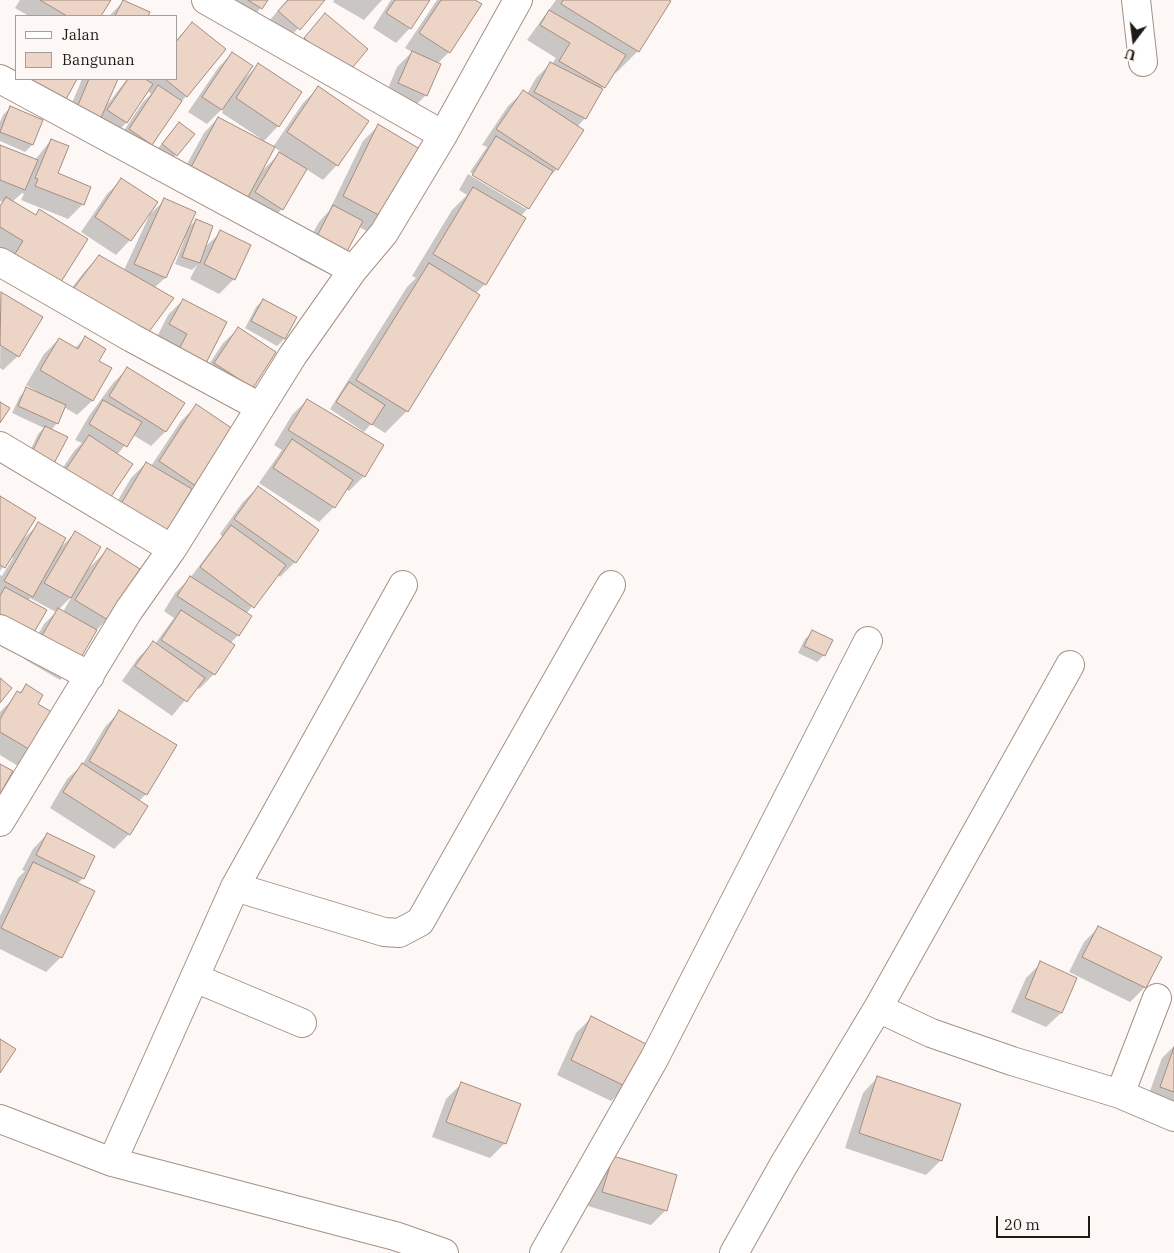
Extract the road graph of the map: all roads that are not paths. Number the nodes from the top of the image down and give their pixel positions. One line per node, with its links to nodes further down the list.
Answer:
1 (206, 0): 6 (street)
2 (518, 0): 6 (street)
3 (1136, 0): 4 (street)
4 (1143, 62)
5 (0, 79): 8 (street)
6 (443, 135): 8 (street)
7 (0, 262): 9 (street)
8 (353, 270): 9 (street)
9 (260, 407): 11 (street)
10 (0, 446): 11 (street)
11 (172, 549): 17 (street)
12 (403, 585): 19 (street)
13 (611, 585): 19 (street)
14 (0, 629): 17 (street)
15 (868, 641): 30 (street)
16 (1070, 665): 22 (street)
17 (90, 676): 18 (street)
18 (2, 814)
19 (235, 887): 20 (street)
20 (194, 978): 23 (street); 27 (street)
21 (1158, 998): 24 (street)
22 (878, 1008): 24 (street); 31 (street)
23 (302, 1023)
24 (1120, 1094): 25 (street)
25 (1174, 1117)
26 (0, 1119): 27 (street)
27 (112, 1162): 28 (street)
28 (388, 1245): 29 (street)
29 (444, 1253)
30 (544, 1253)
31 (734, 1253)

